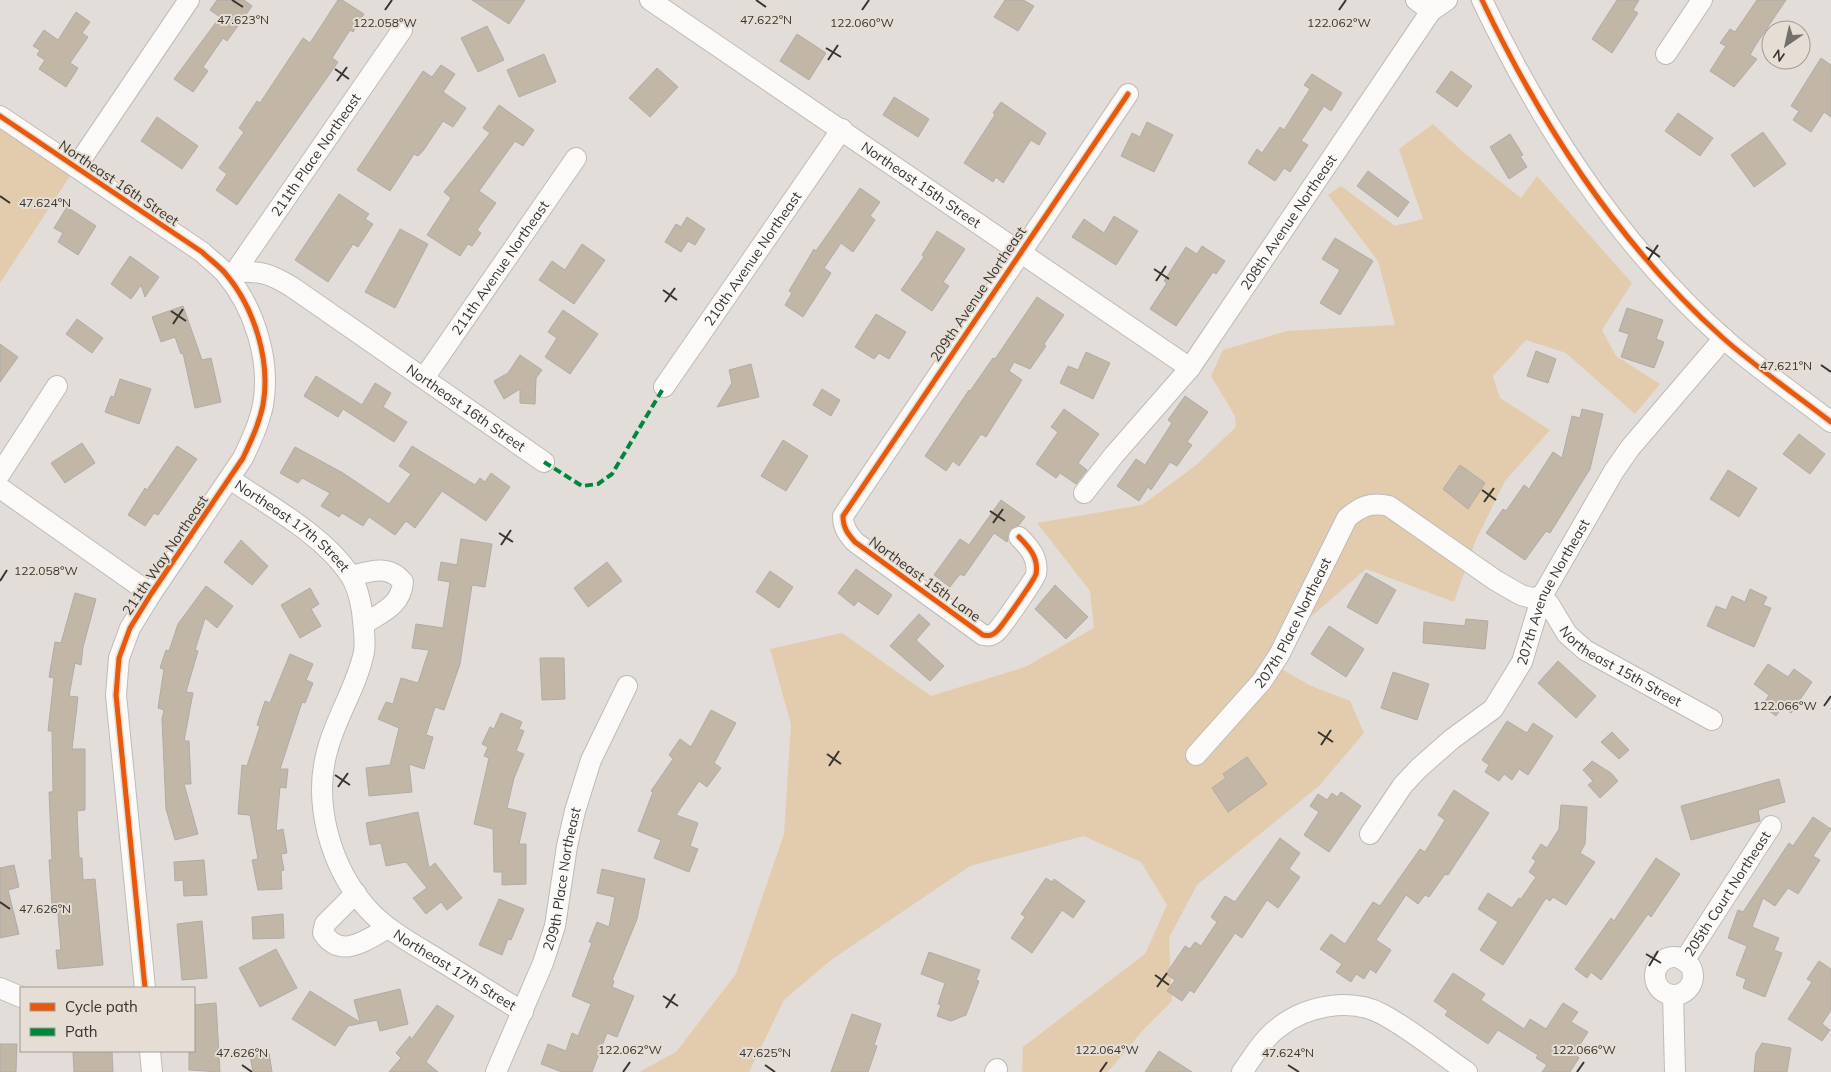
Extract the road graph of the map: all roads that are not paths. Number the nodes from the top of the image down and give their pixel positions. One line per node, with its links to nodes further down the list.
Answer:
1 (189, 0): 12 (street)
2 (650, 0): 10 (street, Northeast 15th Street)
3 (1482, 0): 15 (street)
4 (1702, 0): 7 (street)
5 (1431, 4): 16 (street, 208th Avenue Northeast)
6 (402, 30): 14 (street, 211th Place Northeast)
7 (1666, 54)
8 (1128, 94): 13 (street, 209th Avenue Northeast)
9 (0, 116): 12 (street, Northeast 16th Street)
10 (842, 129): 13 (street, Northeast 15th Street); 19 (street, 210th Avenue Northeast)
11 (576, 158): 17 (street, 211th Avenue Northeast)
12 (76, 166): 14 (street, Northeast 16th Street)
13 (1020, 253): 16 (street, Northeast 15th Street); 26 (street, 209th Avenue Northeast)
14 (229, 274): 17 (street, Northeast 16th Street); 23 (street, 211th Way Northeast)
15 (1724, 338): 20 (street); 30 (street, 207th Avenue Northeast)
16 (1190, 368): 25 (street, 208th Avenue Northeast)
17 (424, 378): 21 (street, Northeast 16th Street)
18 (57, 386): 22 (street)
19 (664, 387)
20 (1831, 422)
21 (544, 462)
22 (0, 474)
23 (230, 479): 28 (street, Northeast 17th Street); 29 (street, 211th Way Northeast)
24 (0, 488): 29 (street)
25 (1084, 493)
26 (847, 508): 27 (street, Northeast 15th Lane)
27 (1019, 537)
28 (351, 576): 31 (street, Northeast 17th Street); 31 (street, Northeast 17th Street)
29 (150, 594): 40 (street, 211th Way Northeast)
30 (1542, 596): 33 (street, Northeast 15th Street); 34 (street, 207th Place Northeast); 36 (street, 207th Avenue Northeast)
31 (364, 624): 37 (street, Northeast 17th Street)
32 (628, 686): 44 (street, 209th Place Northeast)
33 (1712, 720)
34 (1196, 756)
35 (1771, 826): 39 (street, 205th Court Northeast)
36 (1370, 834)
37 (356, 893): 38 (street, Northeast 17th Street); 38 (street, Northeast 17th Street)
38 (388, 928): 44 (street, Northeast 17th Street)
39 (1684, 960): 42 (street, 205th Court Northeast); 42 (street, 205th Court Northeast)
40 (145, 987)
41 (0, 988): 43 (street)
42 (1673, 995): 50 (street)
43 (20, 997)
44 (523, 1012): 47 (street, 209th Place Northeast)
45 (150, 1052): 46 (street)
46 (152, 1072)
47 (496, 1072)
48 (1242, 1072): 49 (street)
49 (1467, 1072)
50 (1674, 1072)

